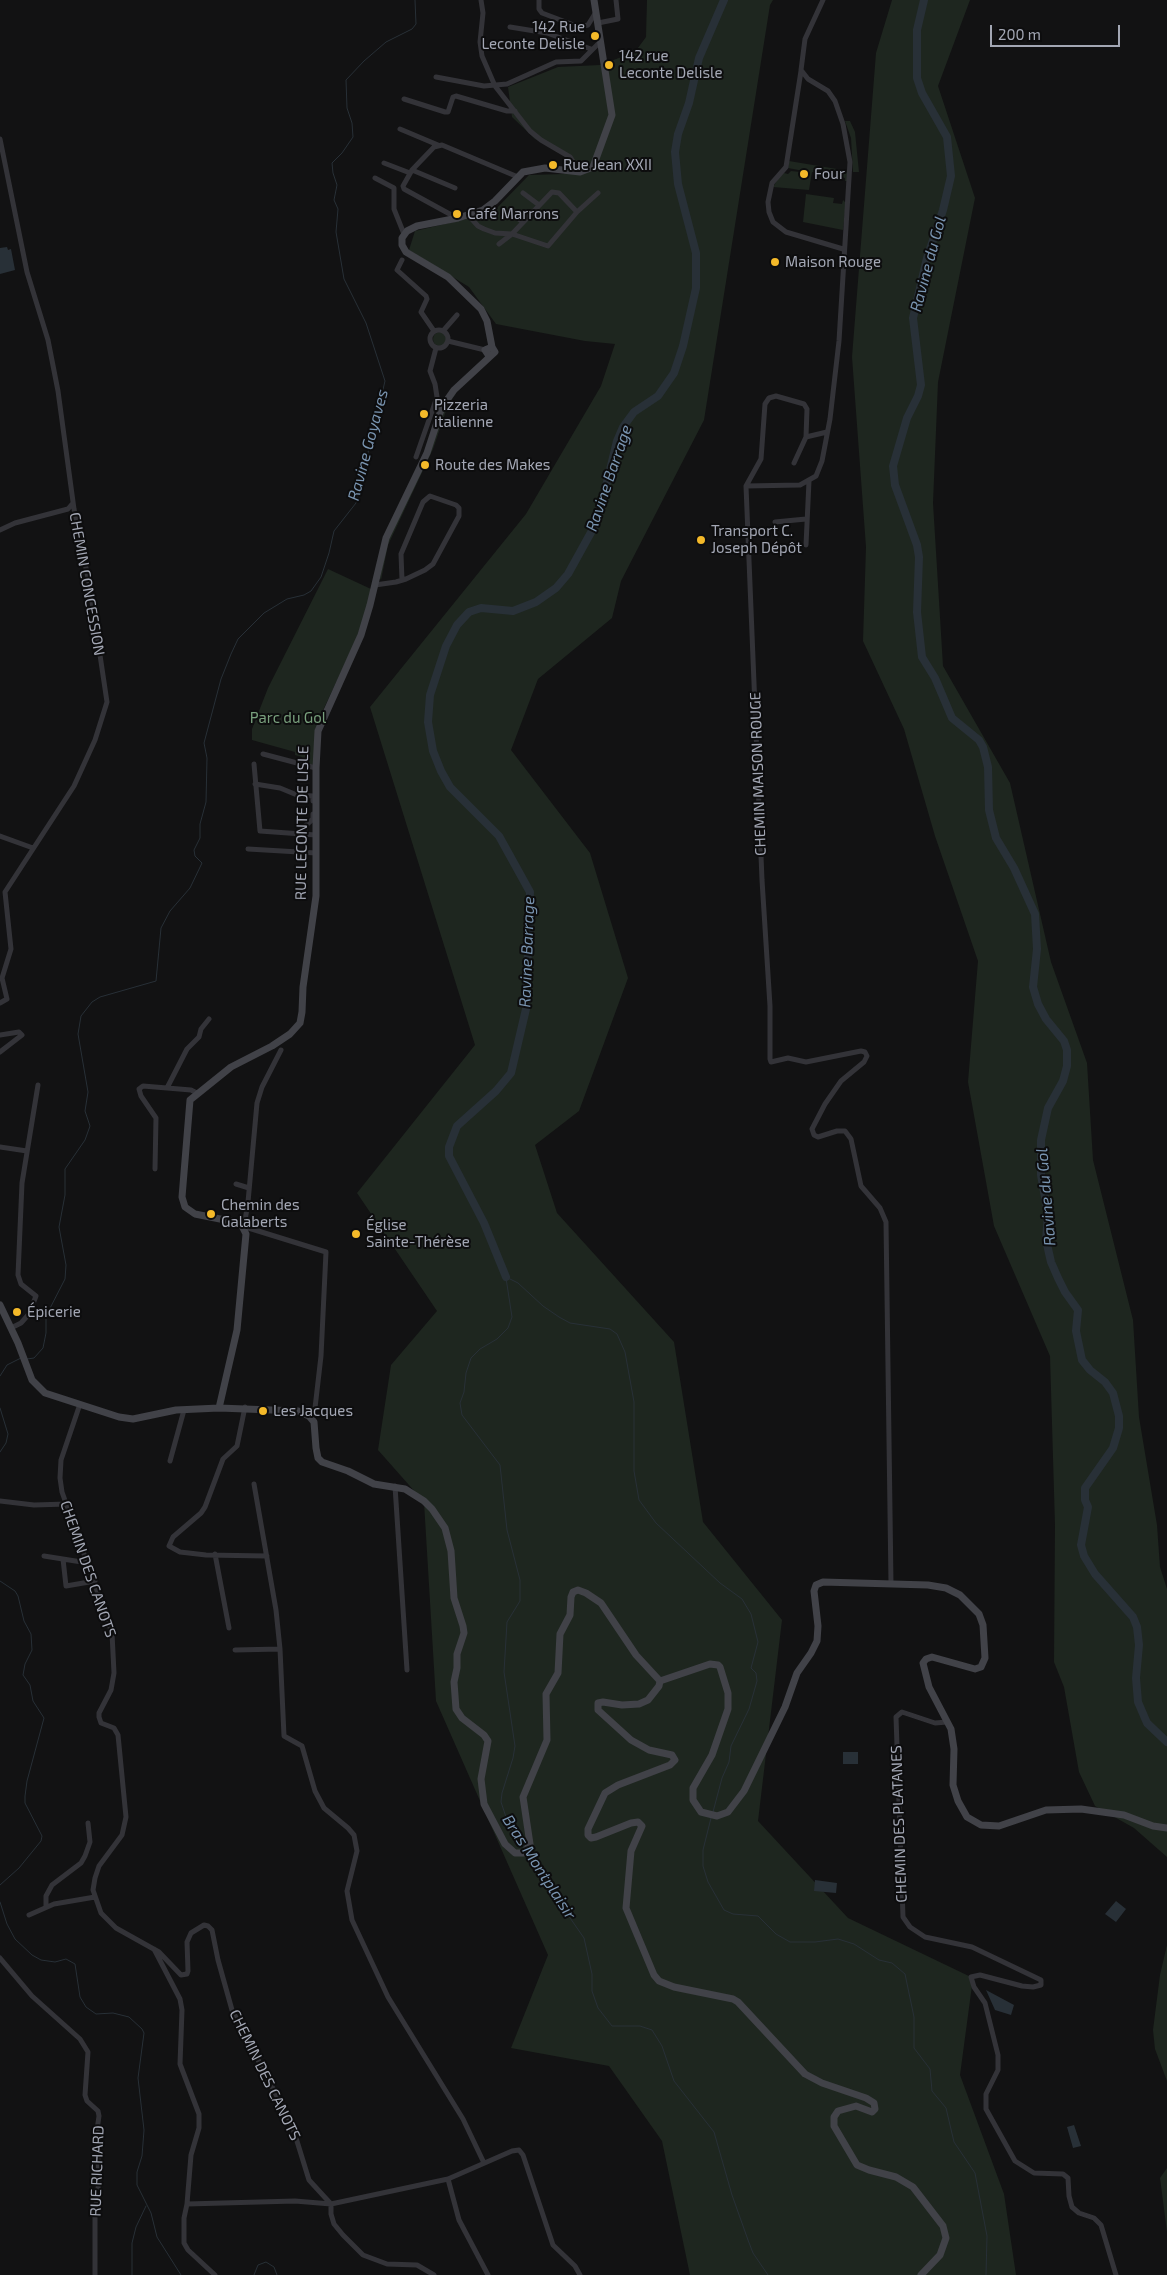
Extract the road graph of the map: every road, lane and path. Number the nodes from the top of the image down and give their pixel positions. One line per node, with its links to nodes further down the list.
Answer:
1 (481, 0): 13 (street)
2 (539, 0): 6 (street)
3 (594, 0): 6 (main road)
4 (616, 0): 7 (street)
5 (823, 0): 11 (street)
6 (596, 12): 7 (main road)
7 (598, 23): 9 (main road)
8 (510, 27): 10 (street)
9 (600, 42): 10 (street); 21 (main road)
10 (591, 49): 13 (street)
11 (801, 70): 36 (street); 36 (street)
12 (436, 77): 13 (street)
13 (495, 86): 15 (street)
14 (404, 99): 15 (street)
15 (515, 111): 21 (street)
16 (400, 129): 18 (street)
17 (0, 139): 50 (street, CHEMIN CONCESSION)
18 (438, 145): 20 (street); 22 (street)
19 (384, 163): 20 (street)
20 (411, 172): 24 (street); 31 (street)
21 (580, 172): 22 (main road)
22 (518, 177): 30 (main road)
23 (376, 178): 33 (street)
24 (455, 188)
25 (523, 193): 27 (street)
26 (598, 193): 29 (street)
27 (539, 205): 29 (street); 32 (street)
28 (508, 212): 32 (street)
29 (577, 212): 34 (street)
30 (469, 216): 31 (main road); 34 (street)
31 (458, 218): 33 (main road)
32 (523, 222): 34 (street)
33 (404, 234): 43 (main road)
34 (512, 234): 35 (street)
35 (499, 244)
36 (844, 249): 44 (street)
37 (402, 260): 39 (street)
38 (457, 315): 40 (street)
39 (434, 331): 40 (street); 42 (street)
40 (443, 331): 41 (street)
41 (448, 341): 42 (street); 43 (street)
42 (436, 348): 46 (street)
43 (489, 351): 56 (main road, RUE LECONTE DE LISLE)
44 (827, 432): 45 (street); 48 (street)
45 (806, 437): 47 (street); 49 (street)
46 (416, 457)
47 (794, 463)
48 (809, 481): 49 (street); 51 (street)
49 (746, 486): 99 (street, CHEMIN MAISON ROUGE)
50 (73, 503): 53 (street); 64 (street, CHEMIN CONCESSION)
51 (806, 519): 52 (street); 54 (street)
52 (775, 522)
53 (0, 530)
54 (806, 545)
55 (402, 580): 55 (street); 56 (street)
56 (375, 585): 59 (main road, RUE LECONTE DE LISLE)
57 (263, 754): 59 (street)
58 (254, 764): 60 (street)
59 (316, 768): 62 (main road, RUE LECONTE DE LISLE)
60 (256, 784): 61 (street); 61 (street)
61 (305, 834): 62 (street)
62 (316, 835): 66 (main road, RUE LECONTE DE LISLE)
63 (0, 836): 64 (street)
64 (33, 848): 67 (street, CHEMIN CONCESSION)
65 (248, 849): 66 (street)
66 (316, 853): 74 (main road, RUE LECONTE DE LISLE)
67 (0, 1003)
68 (209, 1020): 73 (street)
69 (0, 1035): 71 (street)
70 (281, 1050): 79 (street)
71 (0, 1052)
72 (38, 1085): 76 (street)
73 (167, 1088): 74 (street); 77 (street)
74 (197, 1094): 80 (main road, RUE LECONTE DE LISLE)
75 (0, 1147): 76 (street)
76 (27, 1151): 82 (street)
77 (155, 1169)
78 (236, 1184): 79 (street)
79 (249, 1188): 80 (street)
80 (243, 1227): 84 (main road); 87 (street)
81 (0, 1304): 82 (main road)
82 (11, 1328): 83 (main road)
83 (80, 1404): 86 (main road); 92 (street, CHEMIN DES CANOTS)
84 (219, 1408): 85 (main road); 86 (main road)
85 (245, 1408): 87 (main road); 93 (street)
86 (184, 1410): 88 (street)
87 (309, 1416): 90 (main road)
88 (170, 1461)
89 (254, 1484): 95 (street)
90 (395, 1486): 103 (street); 104 (main road)
91 (0, 1501): 92 (street)
92 (67, 1504): 97 (street, CHEMIN DES CANOTS)
93 (215, 1554): 95 (street); 100 (street)
94 (44, 1556): 96 (street)
95 (267, 1556): 101 (street)
96 (63, 1559): 97 (street); 98 (street)
97 (88, 1563): 98 (street, CHEMIN DES CANOTS)
98 (95, 1581): 108 (street, CHEMIN DES CANOTS)
99 (891, 1584): 104 (main road); 105 (main road)
100 (229, 1628)
101 (280, 1649): 102 (street); 113 (street)
102 (235, 1650)
103 (407, 1670)
104 (660, 1681): 122 (main road)
105 (947, 1722): 107 (main road); 123 (street, CHEMIN DES PLATANES)
106 (88, 1823): 109 (street)
107 (1167, 1828)
108 (95, 1897): 109 (street); 111 (street, CHEMIN DES CANOTS)
109 (46, 1907): 110 (street)
110 (29, 1915)
111 (154, 1948): 115 (street); 116 (street, CHEMIN DES CANOTS)
112 (0, 1958): 117 (street, RUE RICHARD)
113 (484, 2163): 114 (street); 121 (street)
114 (448, 2179): 116 (street); 120 (street)
115 (187, 2204): 116 (street); 118 (street)
116 (331, 2204): 119 (street)
117 (94, 2275)
118 (215, 2275)
119 (434, 2275)
120 (488, 2275)
121 (580, 2275)
122 (920, 2275)
123 (1116, 2275)

